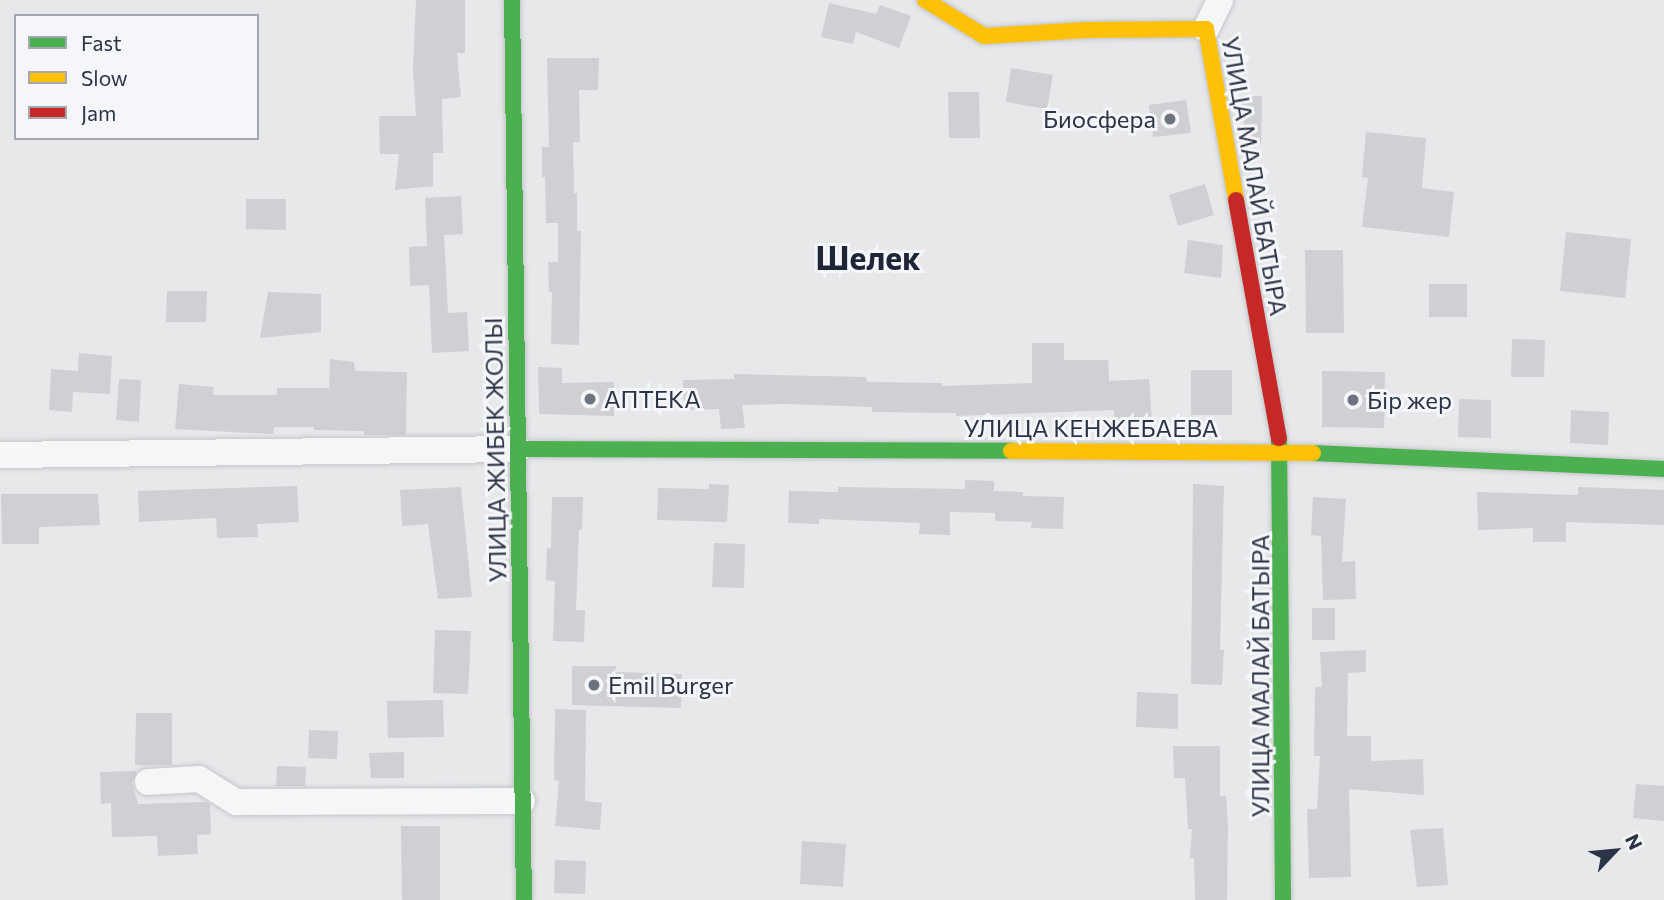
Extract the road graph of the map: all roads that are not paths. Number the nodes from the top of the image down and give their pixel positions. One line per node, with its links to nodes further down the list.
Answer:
1 (512, 0): 5 (street, УЛИЦА ЖИБЕК ЖОЛЫ)
2 (925, 0): 4 (street, УЛИЦА МАЛАЙ БАТЫРА)
3 (1220, 0): 4 (street)
4 (1206, 29): 6 (street, УЛИЦА МАЛАЙ БАТЫРА)
5 (518, 449): 6 (street, УЛИЦА КЕНЖЕБАЕВА); 7 (street); 10 (street, УЛИЦА ЖИБЕК ЖОЛЫ)
6 (1282, 452): 8 (street, УЛИЦА КЕНЖЕБАЕВА); 12 (street, УЛИЦА МАЛАЙ БАТЫРА)
7 (0, 455)
8 (1664, 468)
9 (148, 782): 10 (street)
10 (522, 801): 11 (street, УЛИЦА ЖИБЕК ЖОЛЫ)
11 (524, 900)
12 (1283, 900)

